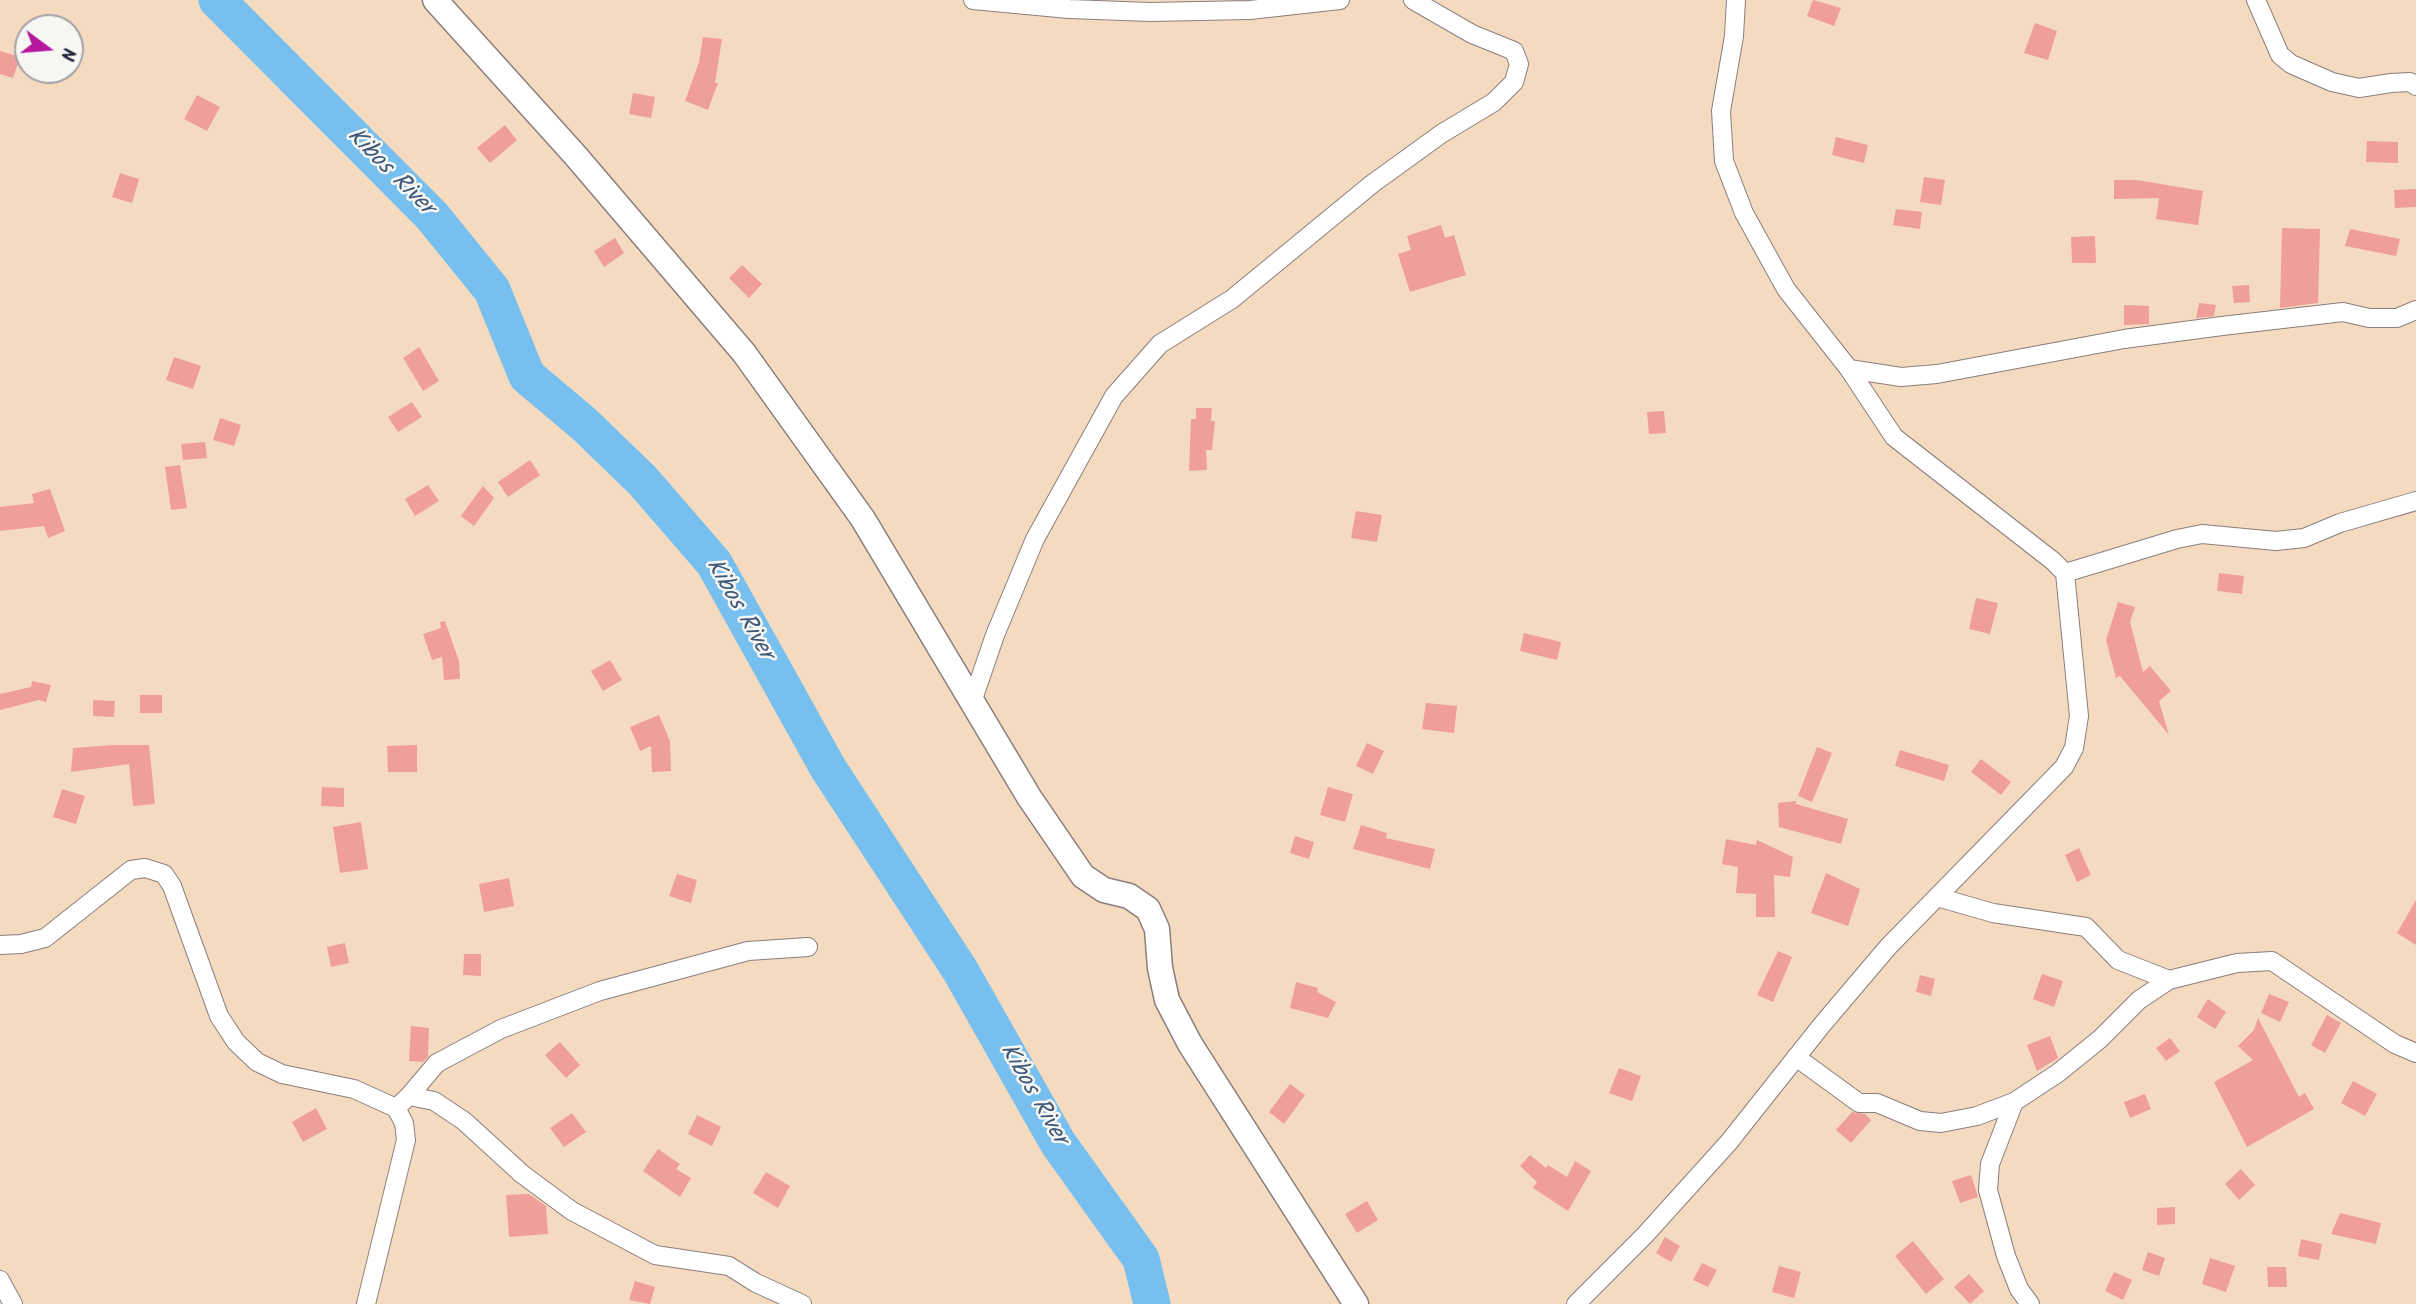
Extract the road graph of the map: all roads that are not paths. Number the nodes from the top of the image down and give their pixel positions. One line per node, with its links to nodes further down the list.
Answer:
1 (435, 0): 13 (main road)
2 (973, 0): 7 (street)
3 (1340, 0): 7 (street)
4 (1413, 0): 13 (street)
5 (1736, 0): 10 (street)
6 (2256, 0): 8 (street)
7 (1069, 5)
8 (2416, 86)
9 (2416, 310): 10 (street)
10 (1849, 369): 12 (street)
11 (2416, 501): 12 (street)
12 (2065, 573): 14 (street)
13 (972, 702): 26 (main road)
14 (1937, 897): 17 (street); 19 (street)
15 (0, 945): 20 (street)
16 (808, 947): 20 (street)
17 (2169, 981): 18 (street); 21 (street)
18 (2416, 1053)
19 (1796, 1057): 21 (street); 27 (street)
20 (403, 1102): 24 (street); 25 (street)
21 (2014, 1102): 28 (street)
22 (0, 1280): 23 (street)
23 (13, 1304)
24 (366, 1304)
25 (802, 1304)
26 (1356, 1304)
27 (1576, 1304)
28 (2030, 1304)

